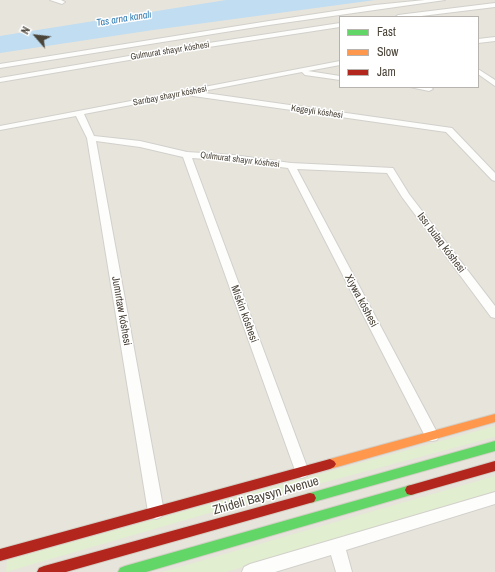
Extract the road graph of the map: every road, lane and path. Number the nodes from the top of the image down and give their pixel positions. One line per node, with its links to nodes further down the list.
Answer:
1 (53, 0): 4 (street)
2 (442, 0): 13 (street)
3 (475, 0): 6 (street)
4 (62, 2)
5 (495, 5): 6 (street)
6 (488, 6): 7 (street); 8 (street)
7 (495, 11)
8 (406, 16)
9 (339, 25): 17 (street, Gulmurat shayır kóshesi)
10 (495, 39): 11 (street)
11 (479, 41)
12 (339, 63): 14 (street, Sarıbay shayır kóshesi)
13 (0, 66)
14 (294, 72): 16 (street); 21 (street, Sarıbay shayır kóshesi)
15 (479, 72): 18 (street)
16 (339, 78)
17 (0, 80)
18 (495, 84)
19 (422, 88): 20 (street)
20 (429, 89)
21 (185, 93): 22 (street, Sarıbay shayır kóshesi); 28 (street, Kegeyli kóshesi)
22 (79, 113): 23 (street, Sarıbay shayır kóshesi); 24 (street, Jumırtaw kóshesi)
23 (0, 128)
24 (91, 138): 25 (street, Qulmurat shayır kóshesi); 36 (street, Jumırtaw kóshesi)
25 (187, 155): 26 (street, Qulmurat shayır kóshesi); 34 (street, Miskin kóshesi)
26 (291, 166): 27 (street, Qulmurat shayır kóshesi); 31 (street, Xiywa kóshesi)
27 (390, 170): 29 (street, Issı bulaq kóshesi)
28 (495, 178)
29 (495, 314)
30 (495, 418): 31 (main road)
31 (432, 436): 34 (main road)
32 (495, 446): 39 (main road, Zhideli Baysyn Avenue)
33 (495, 466): 40 (main road)
34 (302, 472): 36 (main road)
35 (495, 498): 37 (street)
36 (156, 512): 38 (main road)
37 (336, 546): 41 (street); 42 (street)
38 (0, 555)
39 (44, 572)
40 (125, 572)
41 (250, 572)
42 (344, 572)

